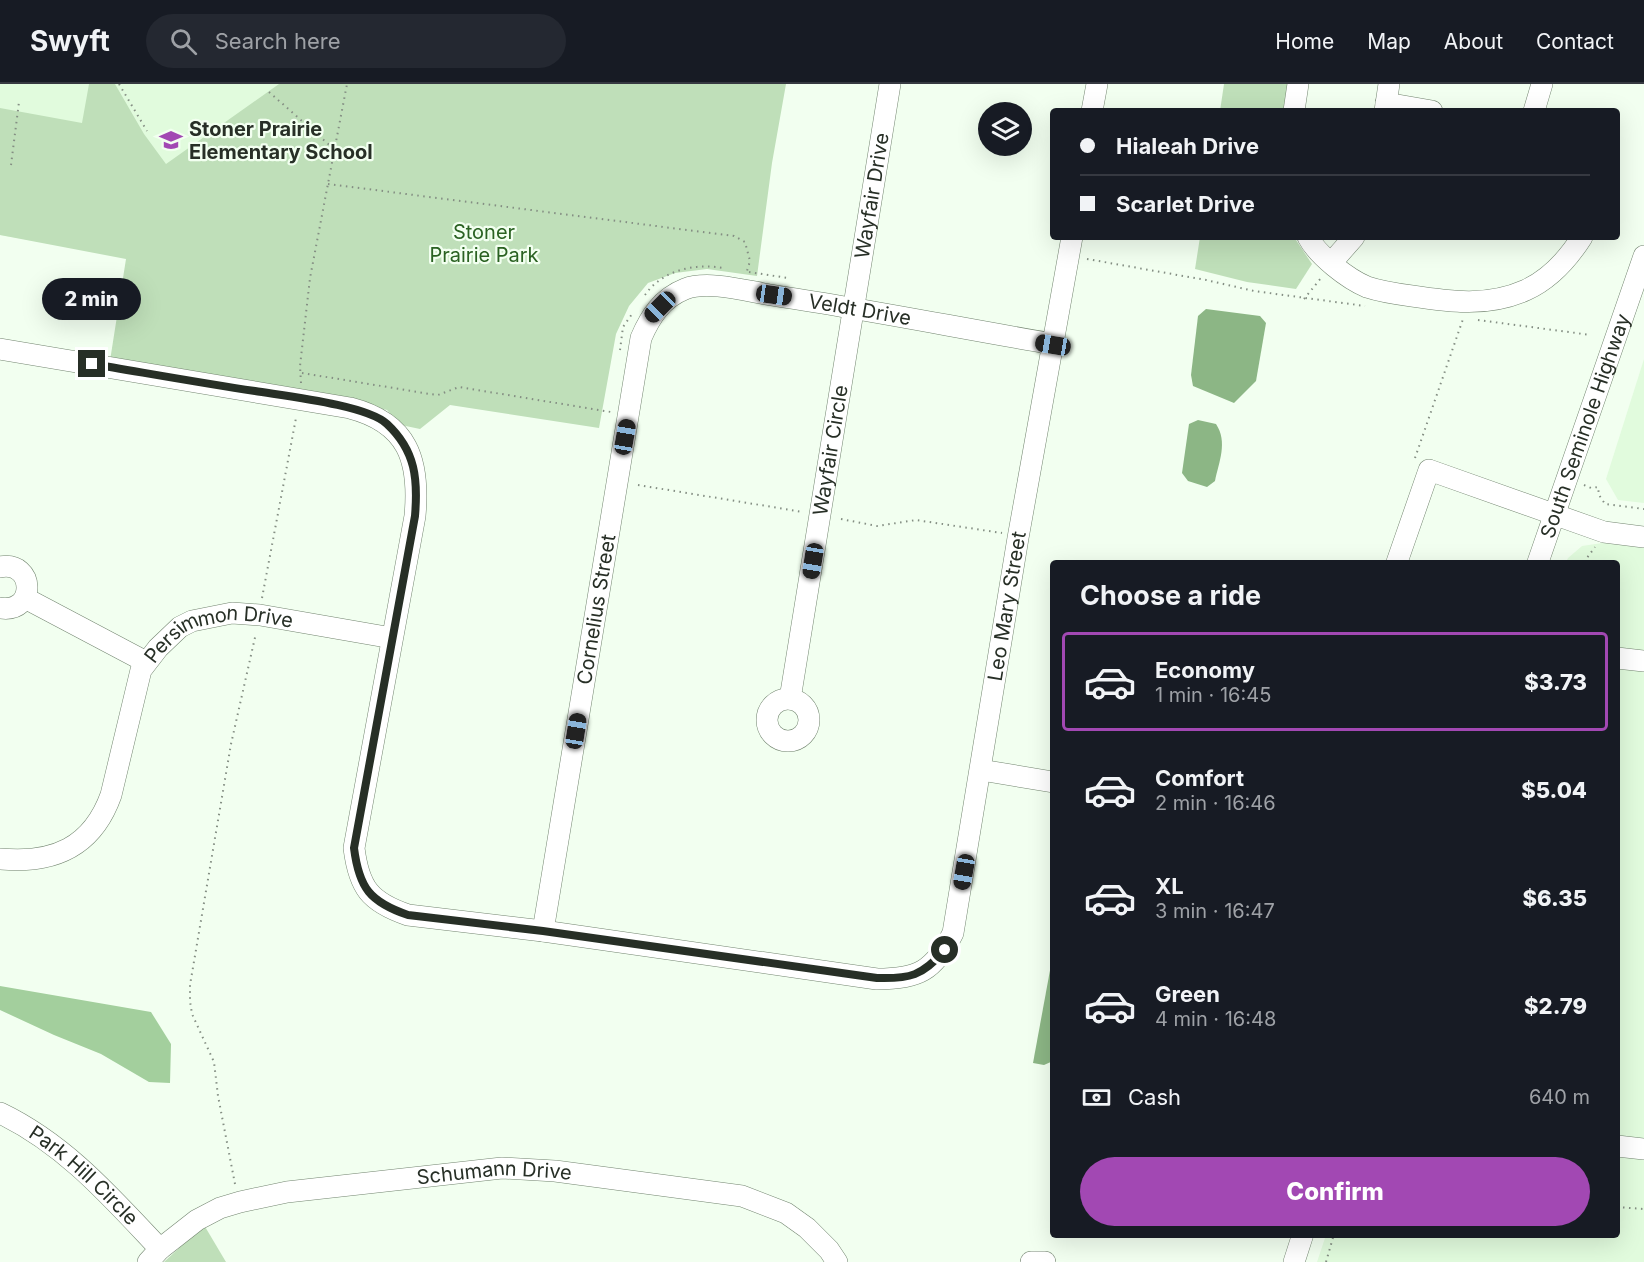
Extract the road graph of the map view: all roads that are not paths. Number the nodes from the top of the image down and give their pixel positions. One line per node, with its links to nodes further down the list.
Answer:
1 (890, 84): 17 (street, Wayfair Drive)
2 (1096, 84): 6 (street)
3 (1298, 84): 7 (street)
4 (1542, 84): 9 (street)
5 (1387, 99): 8 (street)
6 (1092, 108)
7 (1294, 108)
8 (1421, 108)
9 (1534, 108)
10 (1310, 240): 15 (street)
11 (1351, 240): 15 (street)
12 (1580, 240): 15 (street)
13 (1070, 247): 18 (street, Leo Mary Street)
14 (1644, 256): 20 (street, South Seminole Highway)
15 (1332, 262)
16 (668, 298): 17 (street, Veldt Drive); 35 (street, Cornelius Street)
17 (855, 308): 18 (street, Veldt Drive); 31 (street, Wayfair Circle)
18 (1053, 345): 32 (street, Leo Mary Street)
19 (0, 349): 27 (street)
20 (1555, 514): 21 (street); 22 (street); 23 (street, South Seminole Highway)
21 (1644, 537)
22 (1398, 560)
23 (1539, 560)
24 (0, 567): 25 (street)
25 (25, 598): 26 (street); 30 (street)
26 (0, 608)
27 (392, 638): 30 (street, Persimmon Drive); 35 (street)
28 (1620, 658): 29 (street)
29 (1644, 661)
30 (146, 662): 34 (street, Persimmon Drive)
31 (790, 699)
32 (981, 770): 33 (street); 35 (street, Leo Mary Street)
33 (1050, 782)
34 (0, 860)
35 (543, 931)
36 (0, 1113): 40 (street, Park Hill Circle)
37 (1620, 1146): 38 (street)
38 (1644, 1149)
39 (1302, 1238): 44 (street)
40 (154, 1256): 41 (street, Schumann Drive)
41 (837, 1262)
42 (1031, 1262): 43 (street)
43 (1045, 1262)
44 (1294, 1262)

